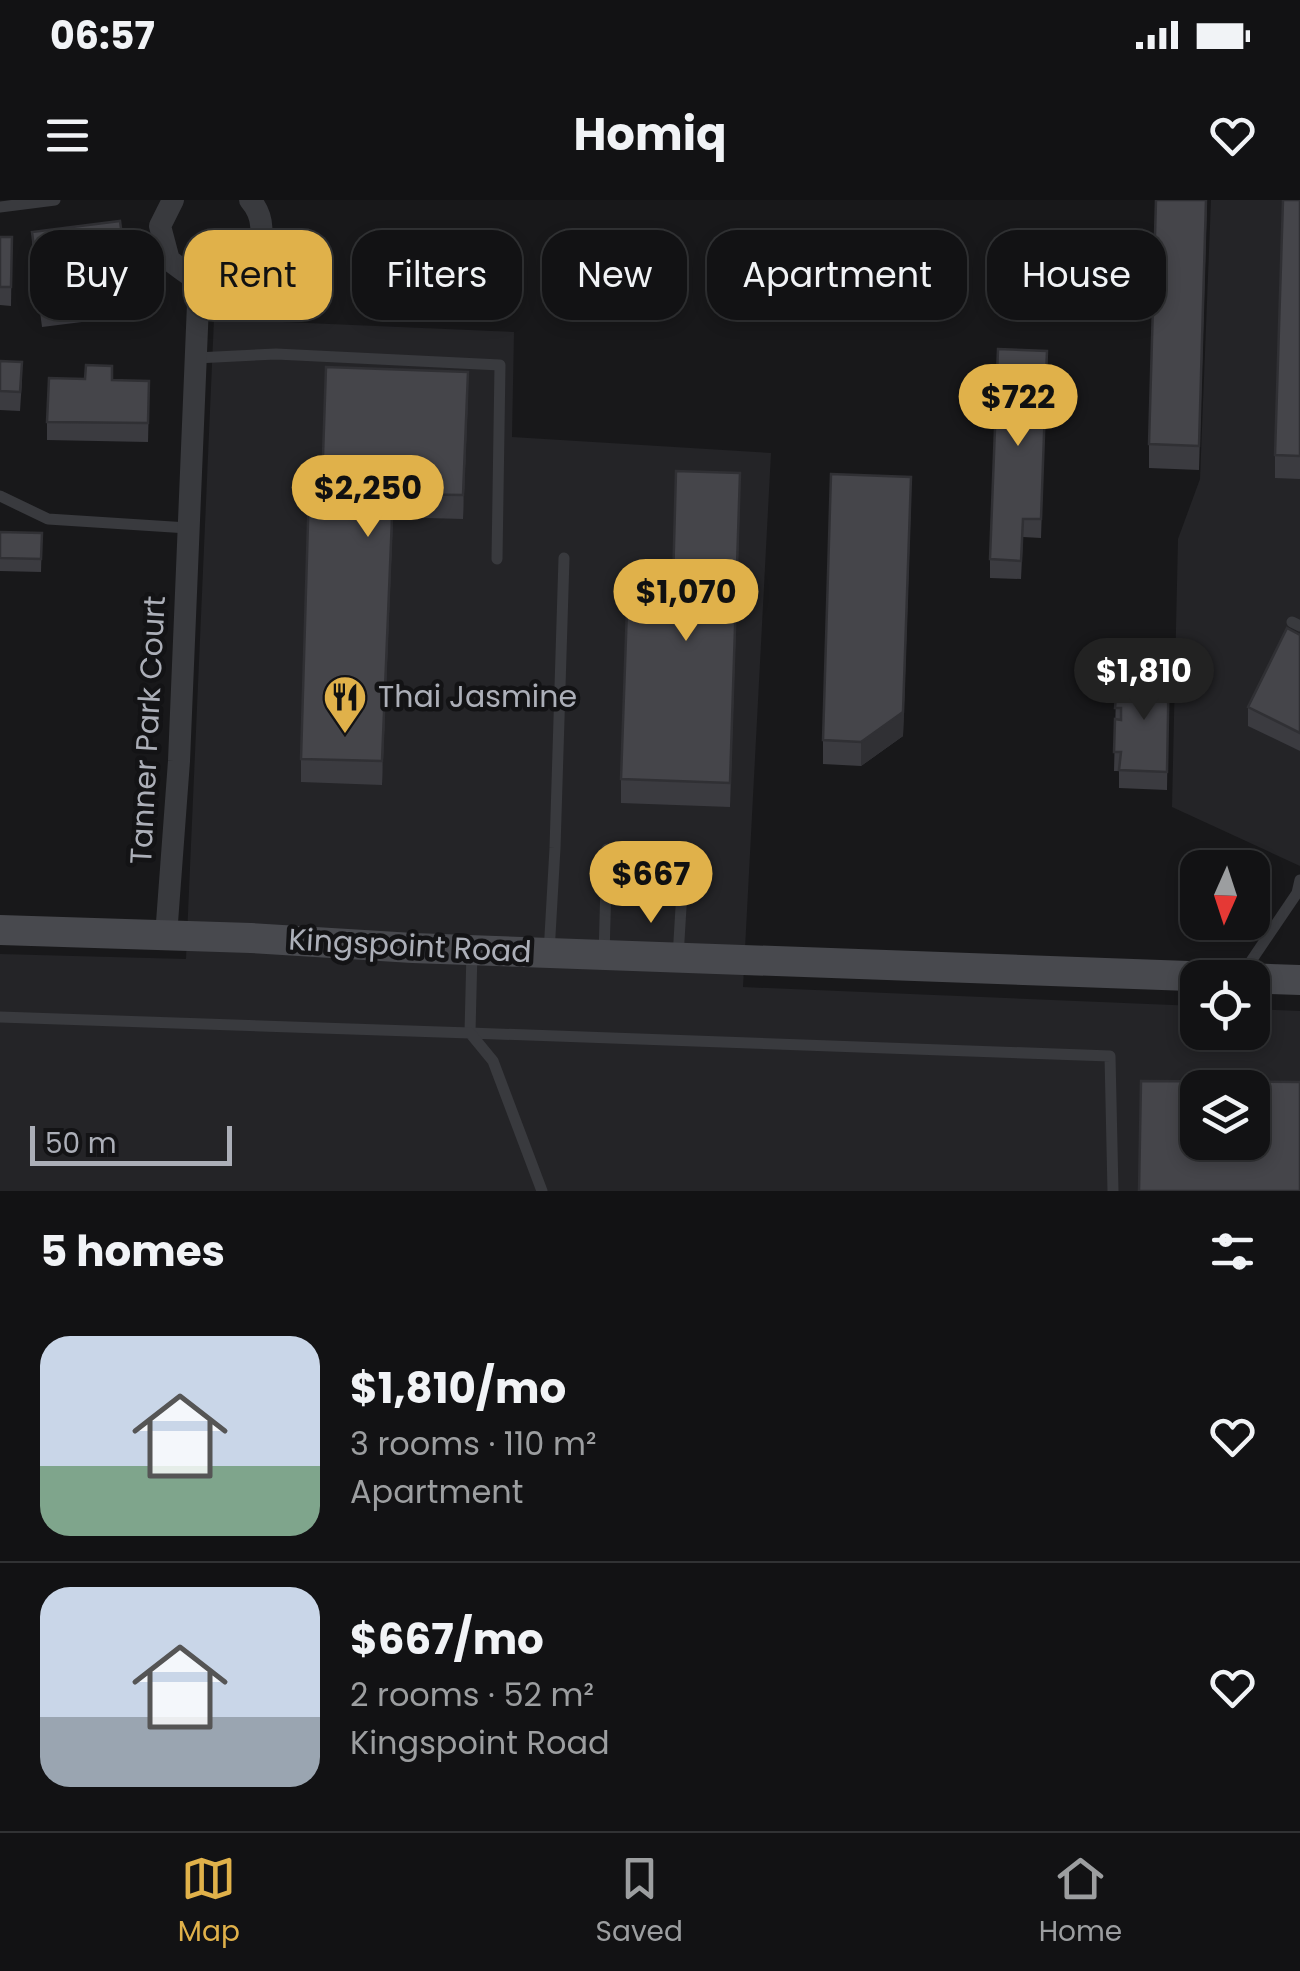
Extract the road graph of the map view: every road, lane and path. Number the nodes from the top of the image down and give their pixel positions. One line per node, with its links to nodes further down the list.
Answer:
1 (55, 200): 4 (lane)
2 (173, 200): 6 (street)
3 (250, 200): 5 (street)
4 (0, 207)
5 (262, 230)
6 (184, 270)
7 (198, 320): 8 (street, Tanner Park Court)
8 (196, 358): 10 (street, Tanner Park Court); 12 (lane)
9 (0, 496): 10 (lane)
10 (188, 528): 17 (street, Tanner Park Court)
11 (564, 558): 19 (lane)
12 (497, 559)
13 (607, 850): 20 (lane)
14 (684, 858): 21 (lane)
15 (1300, 880): 22 (lane)
16 (0, 930): 17 (street, Kingspoint Road)
17 (166, 936): 18 (street, Kingspoint Road)
18 (472, 951): 19 (street, Kingspoint Road); 27 (lane)
19 (548, 953): 20 (street, Kingspoint Road)
20 (604, 955): 21 (street, Kingspoint Road)
21 (678, 958): 23 (street, Kingspoint Road)
22 (1252, 960)
23 (1180, 974)
24 (1270, 978): 25 (street, Kingspoint Road)
25 (1300, 980)
26 (0, 1018): 27 (lane)
27 (470, 1033): 28 (lane); 29 (lane)
28 (542, 1191)
29 (1114, 1191)

